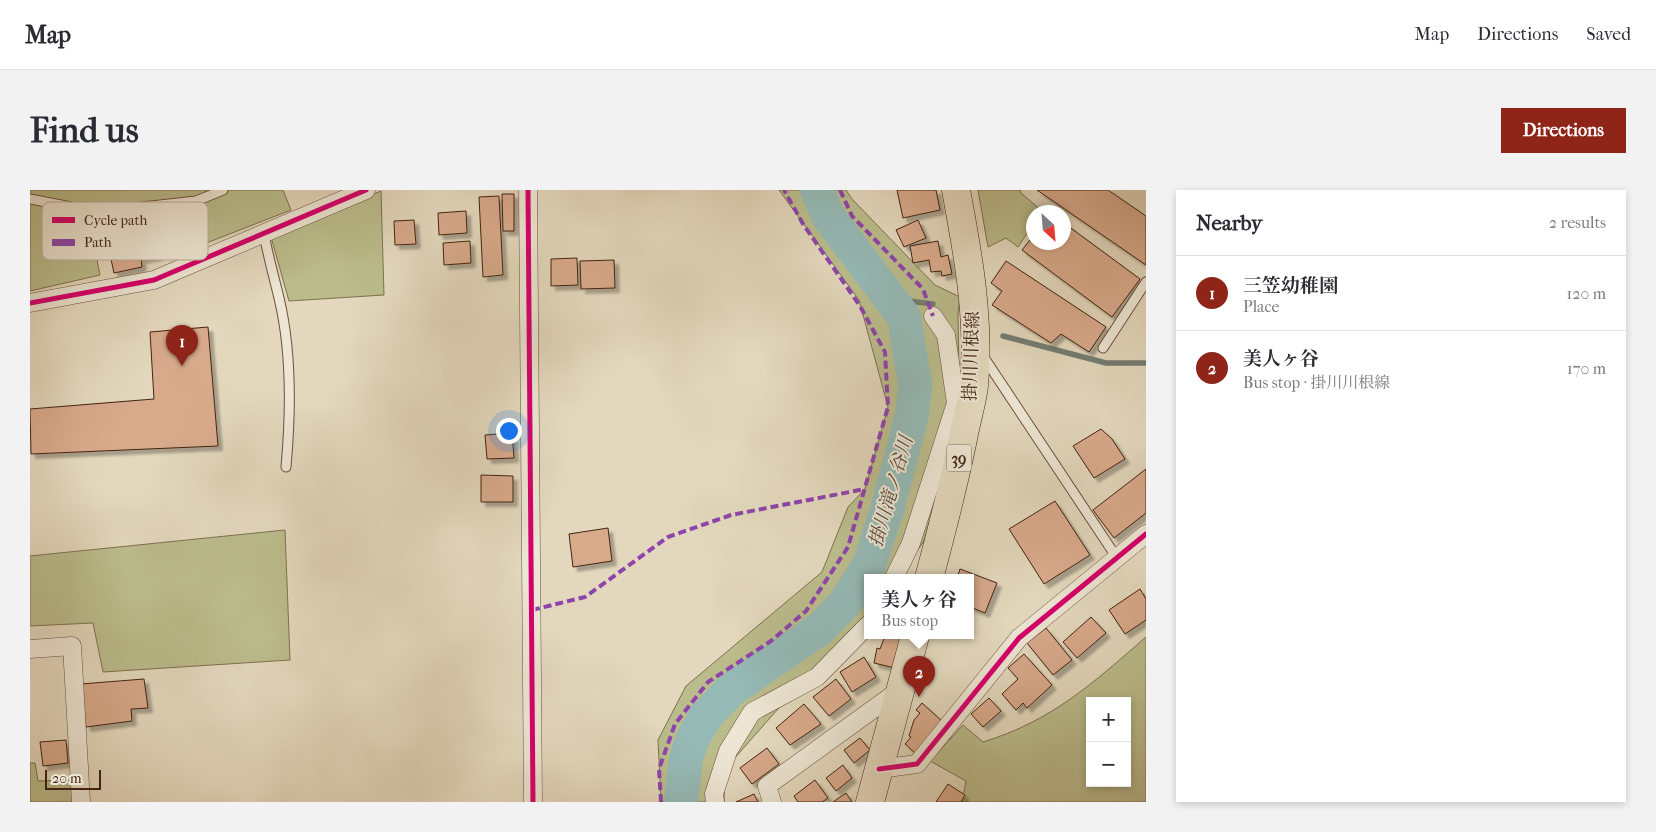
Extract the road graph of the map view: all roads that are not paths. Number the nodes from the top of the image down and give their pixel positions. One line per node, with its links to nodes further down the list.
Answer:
1 (223, 190): 7 (lane)
2 (366, 190): 8 (street)
3 (528, 190): 27 (street)
4 (956, 190): 14 (main road, 掛川川根線 / 39)
5 (30, 199): 6 (lane)
6 (45, 202)
7 (187, 202)
8 (264, 234): 9 (street); 16 (lane)
9 (208, 257)
10 (202, 260): 12 (street)
11 (1146, 282): 15 (lane)
12 (30, 303)
13 (933, 316): 19 (street)
14 (975, 329): 18 (lane); 20 (main road, 掛川川根線 / 39)
15 (1103, 348)
16 (286, 466)
17 (1146, 534): 18 (street)
18 (1117, 558): 25 (street)
19 (896, 574)
20 (931, 574)
21 (864, 629): 28 (street)
22 (914, 639): 24 (main road)
23 (30, 648): 26 (street)
24 (901, 689): 25 (main road); 29 (street)
25 (879, 769): 30 (main road)
26 (81, 802)
27 (533, 802)
28 (715, 802)
29 (772, 802)
30 (870, 802)

